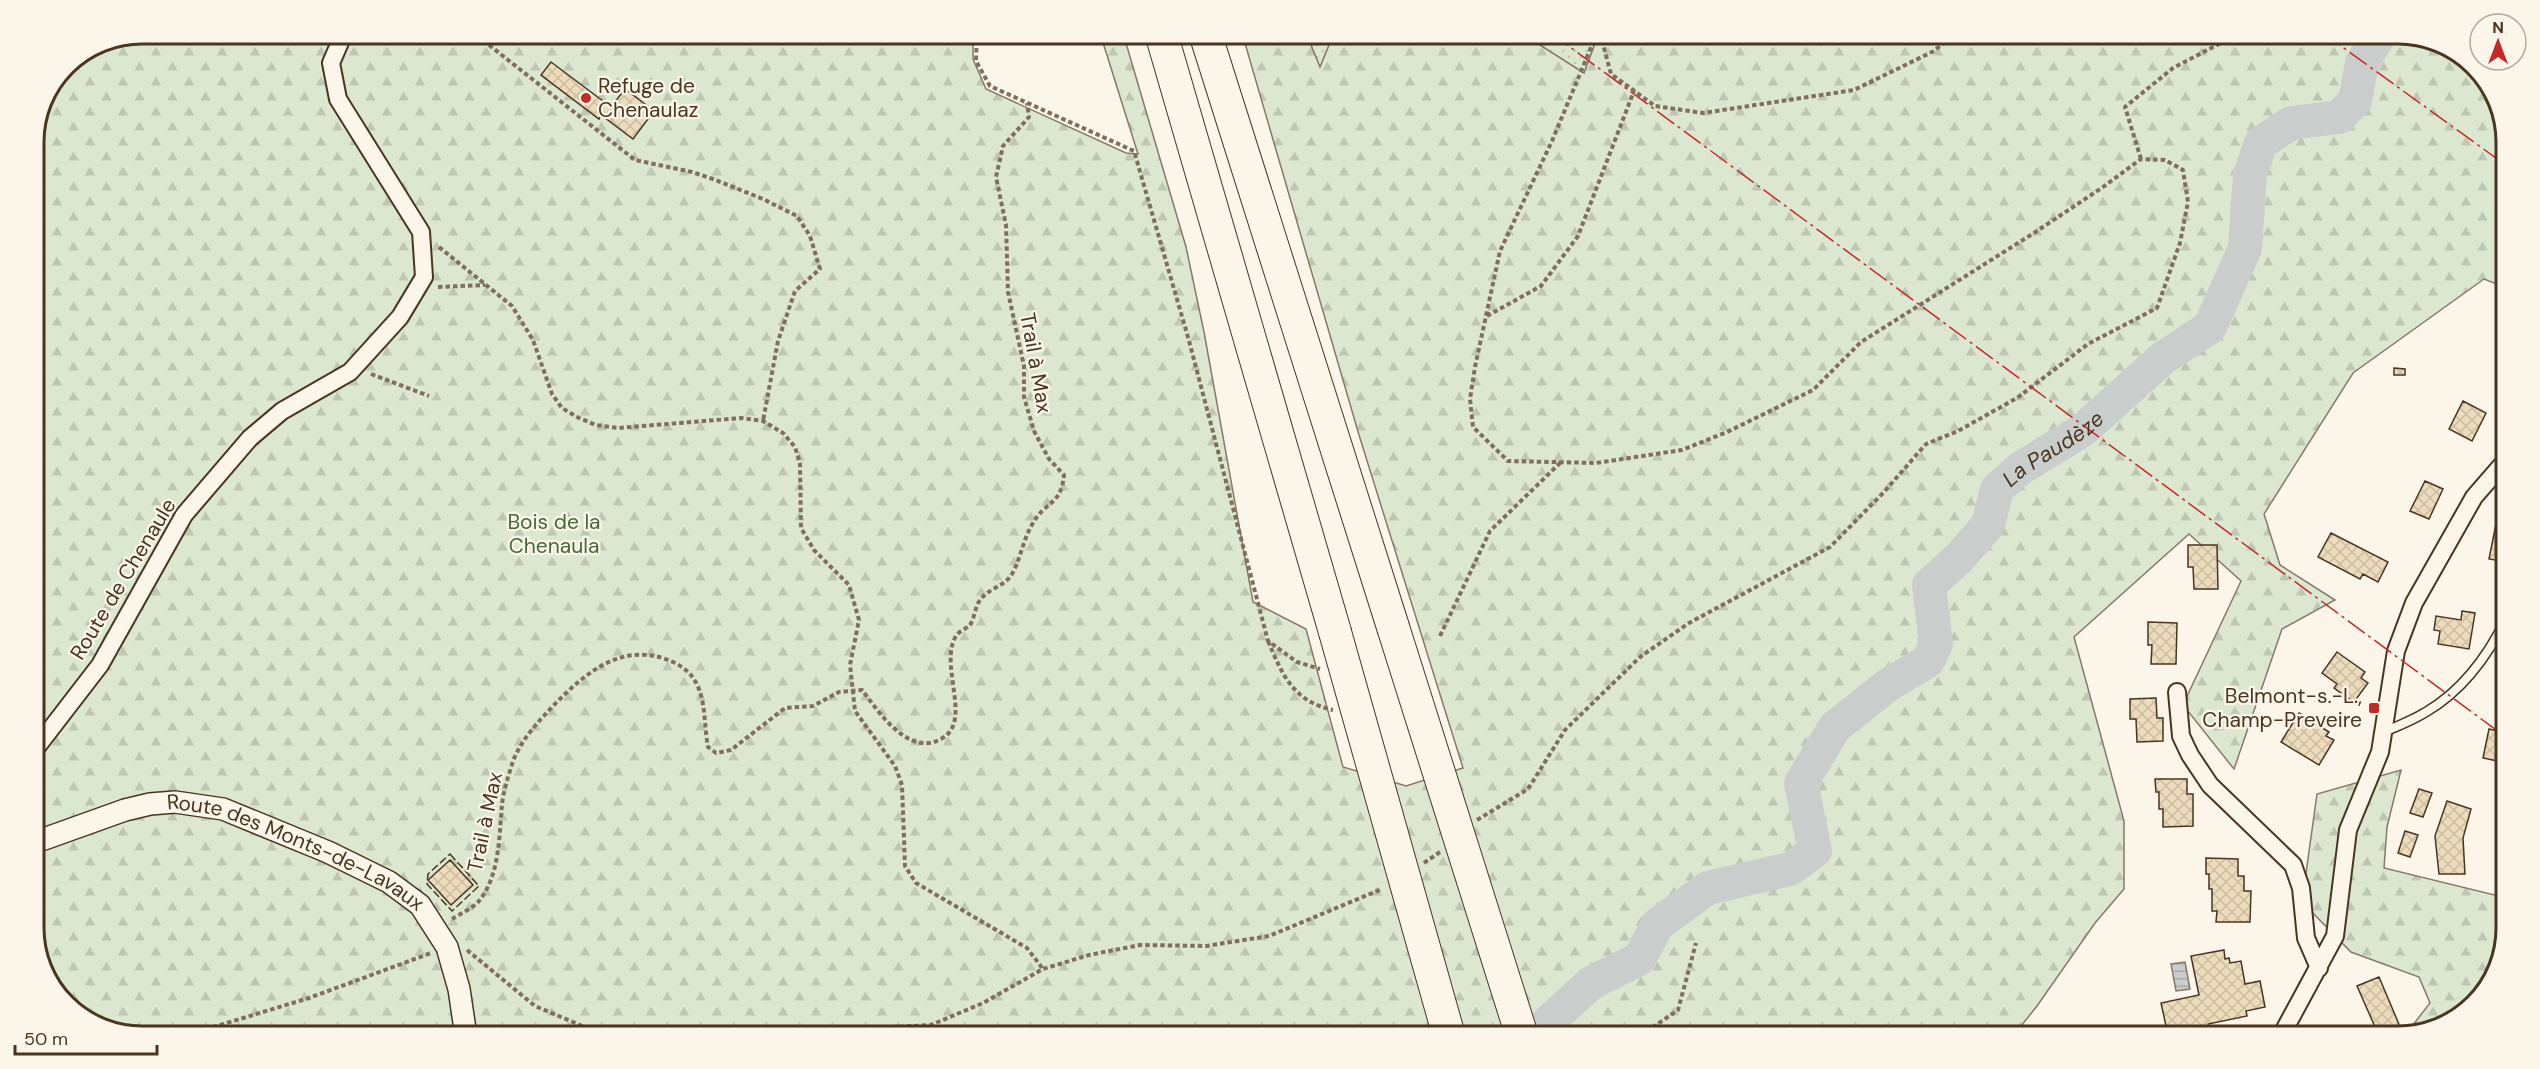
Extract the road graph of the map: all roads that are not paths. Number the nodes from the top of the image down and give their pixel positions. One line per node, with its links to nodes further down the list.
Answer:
1 (339, 44): 8 (street, Route de Chenaule)
2 (1164, 44): 12 (highway, bridge)
3 (1208, 44): 13 (highway, bridge)
4 (2496, 472): 7 (street)
5 (2496, 640): 7 (lane)
6 (2177, 692): 10 (street)
7 (2383, 732): 10 (street)
8 (44, 738)
9 (44, 838): 11 (street, Route des Monts-de-Lavaux)
10 (2319, 968): 14 (street)
11 (465, 1026)
12 (1446, 1026)
13 (1519, 1026)
14 (2287, 1026)

